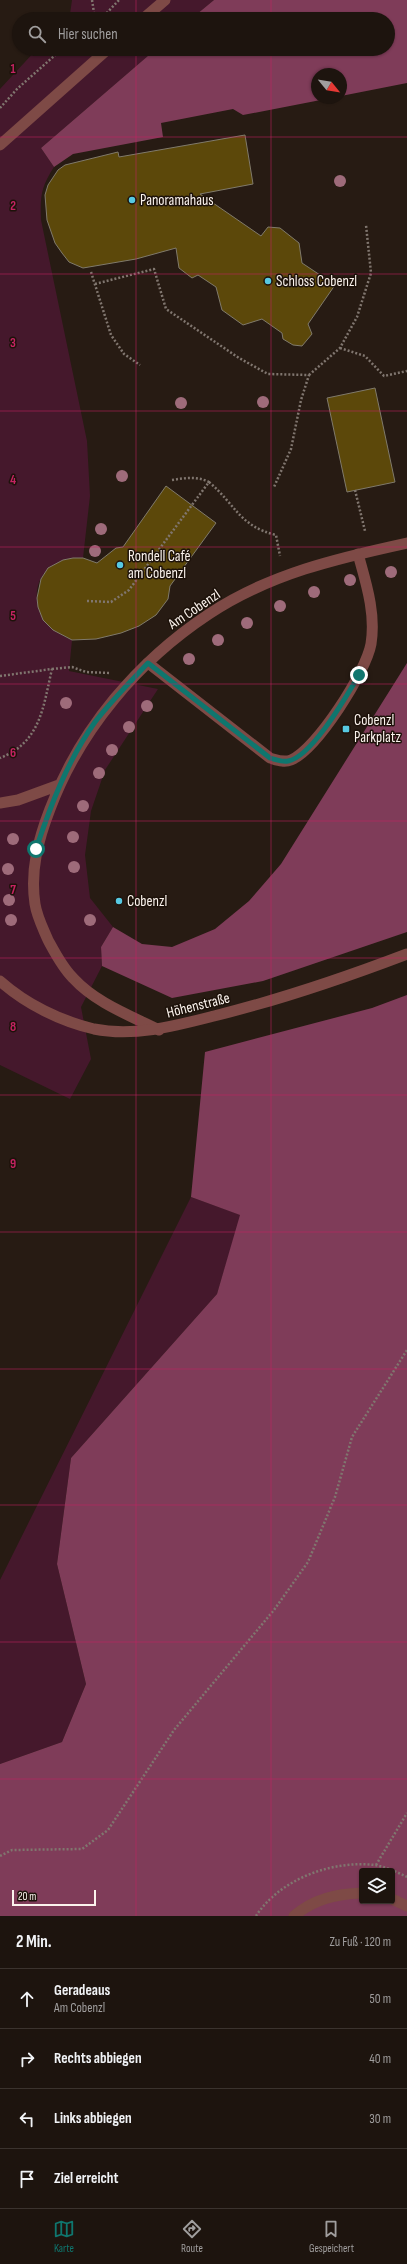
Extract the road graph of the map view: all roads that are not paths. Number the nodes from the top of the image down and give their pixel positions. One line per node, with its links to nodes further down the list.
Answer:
1 (165, 0): 2 (street)
2 (151, 12)
3 (100, 56): 4 (street)
4 (0, 145)
5 (407, 543): 6 (street, Am Cobenzl)
6 (358, 554): 7 (street, Am Cobenzl); 7 (street)
7 (148, 663): 8 (street, Am Cobenzl)
8 (59, 785): 9 (street); 12 (street, Am Cobenzl)
9 (0, 803)
10 (407, 954): 12 (street, Höhenstraße)
11 (0, 981): 12 (street, Höhenstraße)
12 (159, 1030)
13 (359, 1892): 16 (street)
14 (395, 1900): 15 (street)
15 (407, 1906)
16 (294, 1916)

